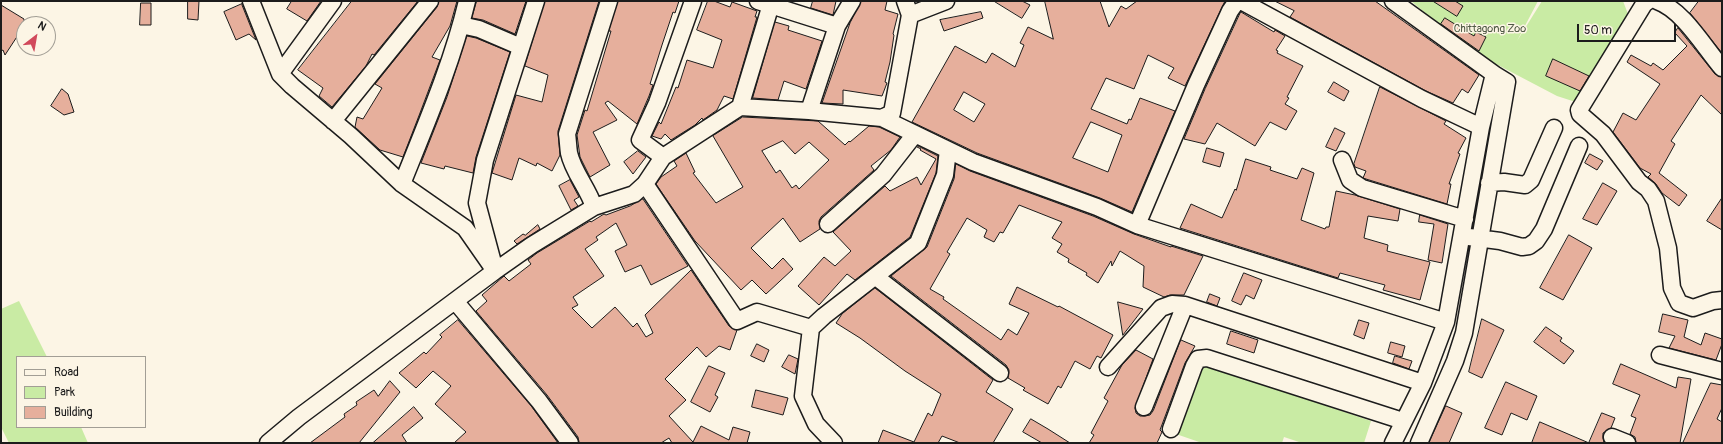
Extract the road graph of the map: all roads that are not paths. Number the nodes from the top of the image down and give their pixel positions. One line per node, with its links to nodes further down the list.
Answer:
1 (251, 1): 21 (street)
2 (333, 1): 21 (street)
3 (430, 1): 26 (street)
4 (467, 1): 17 (street)
5 (536, 1): 19 (street)
6 (609, 1): 37 (street)
7 (692, 1): 32 (street)
8 (852, 1): 18 (street)
9 (946, 1): 16 (street)
10 (1237, 1): 40 (street)
11 (1241, 1): 27 (street)
12 (1394, 1): 22 (street)
13 (1648, 1): 45 (street)
14 (1657, 1): 20 (street)
15 (767, 2): 18 (street); 23 (street)
16 (907, 8): 25 (street)
17 (461, 25): 19 (street); 35 (street)
18 (838, 26): 24 (street)
19 (521, 47): 43 (street)
20 (1722, 68)
21 (280, 74): 26 (street)
22 (1500, 78): 27 (street); 34 (street)
23 (740, 107): 24 (street); 32 (street)
24 (809, 111): 25 (street)
25 (882, 118): 29 (street)
26 (333, 121): 35 (street)
27 (1481, 127): 38 (street)
28 (1554, 128): 34 (street)
29 (915, 134): 31 (street); 39 (street)
30 (1579, 146): 42 (street)
31 (948, 150): 40 (street); 44 (street)
32 (663, 157): 36 (street)
33 (1342, 160): 38 (street)
34 (1489, 183): 42 (street)
35 (402, 184): 43 (street)
36 (645, 184): 37 (street); 49 (street)
37 (594, 206): 43 (street)
38 (1465, 219): 41 (street)
39 (828, 224)
40 (1137, 225): 48 (street)
41 (1462, 235): 42 (street); 48 (street)
42 (1480, 239): 63 (street)
43 (495, 271): 46 (street)
44 (876, 277): 49 (street); 53 (street)
45 (1722, 300)
46 (455, 301): 59 (street); 60 (street)
47 (1185, 305): 51 (street); 54 (street); 55 (street)
48 (1446, 322): 54 (street)
49 (811, 328): 61 (street)
50 (1660, 355): 52 (street)
51 (1108, 367)
52 (1722, 371)
53 (1000, 373)
54 (1422, 383): 56 (street)
55 (1144, 407)
56 (1403, 422): 57 (street); 62 (street)
57 (1171, 429)
58 (1612, 437): 64 (street)
59 (268, 443)
60 (570, 443)
61 (834, 443)
62 (1393, 443)
63 (1419, 443)
64 (1627, 443)

